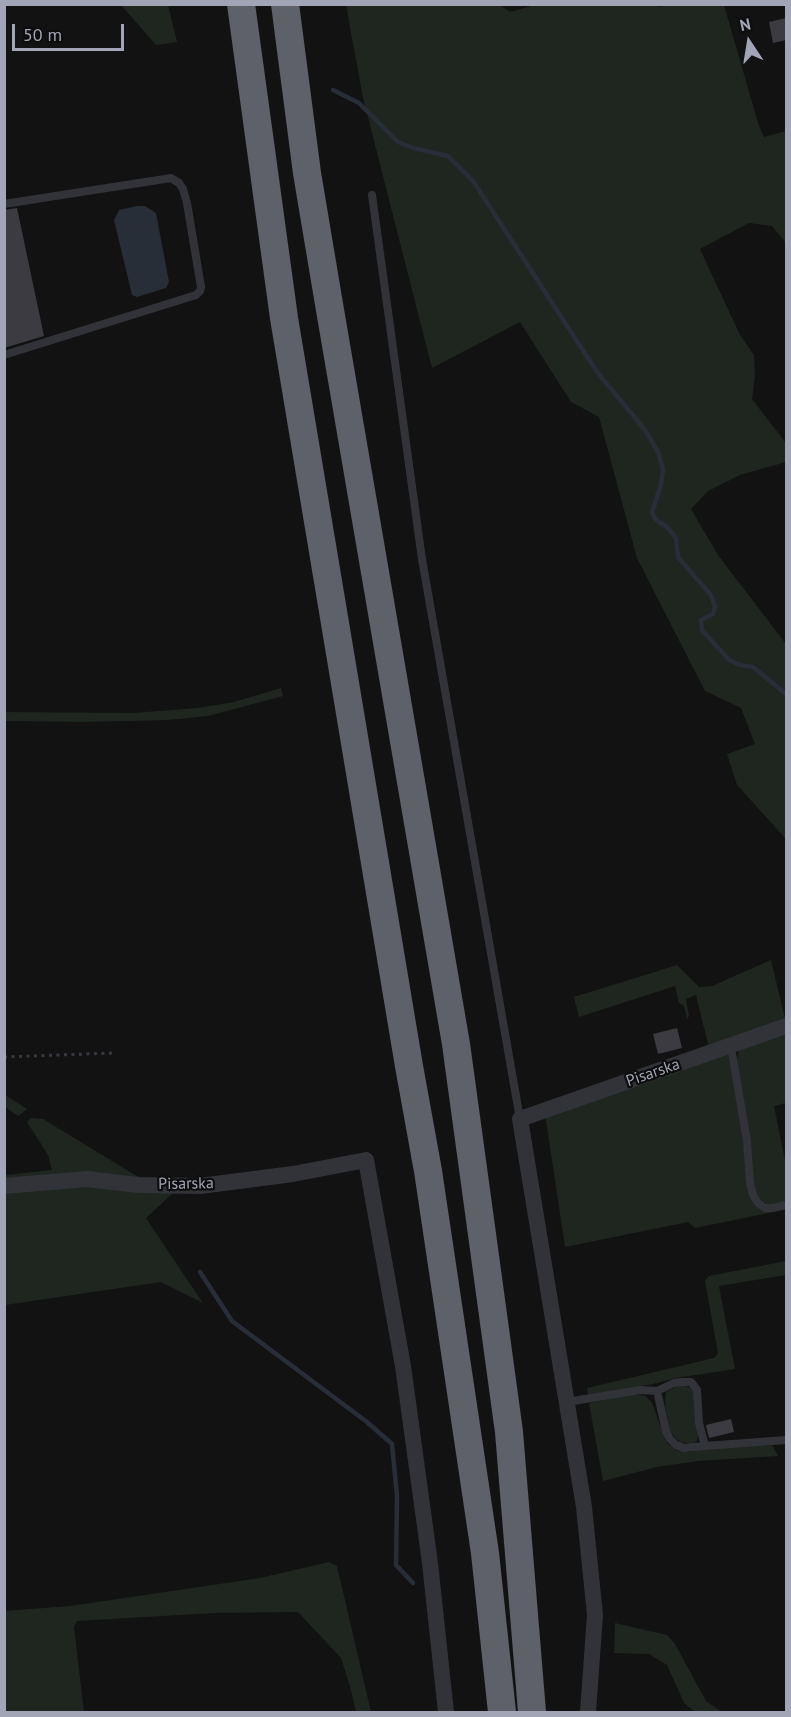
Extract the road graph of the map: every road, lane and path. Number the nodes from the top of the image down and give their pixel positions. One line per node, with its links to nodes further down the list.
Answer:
1 (241, 4): 18 (highway)
2 (285, 4): 19 (highway)
3 (372, 195): 10 (lane)
4 (4, 204): 5 (lane)
5 (4, 355)
6 (786, 1026): 7 (street, Pisarska)
7 (731, 1047): 10 (street, Pisarska); 12 (lane)
8 (113, 1053): 9 (path)
9 (4, 1057)
10 (520, 1119): 14 (street)
11 (4, 1186): 17 (street, Pisarska)
12 (786, 1205)
13 (657, 1391): 14 (lane); 16 (lane); 16 (lane)
14 (567, 1402): 20 (street)
15 (786, 1440): 16 (lane)
16 (705, 1446)
17 (446, 1713)
18 (502, 1713)
19 (532, 1713)
20 (588, 1713)

